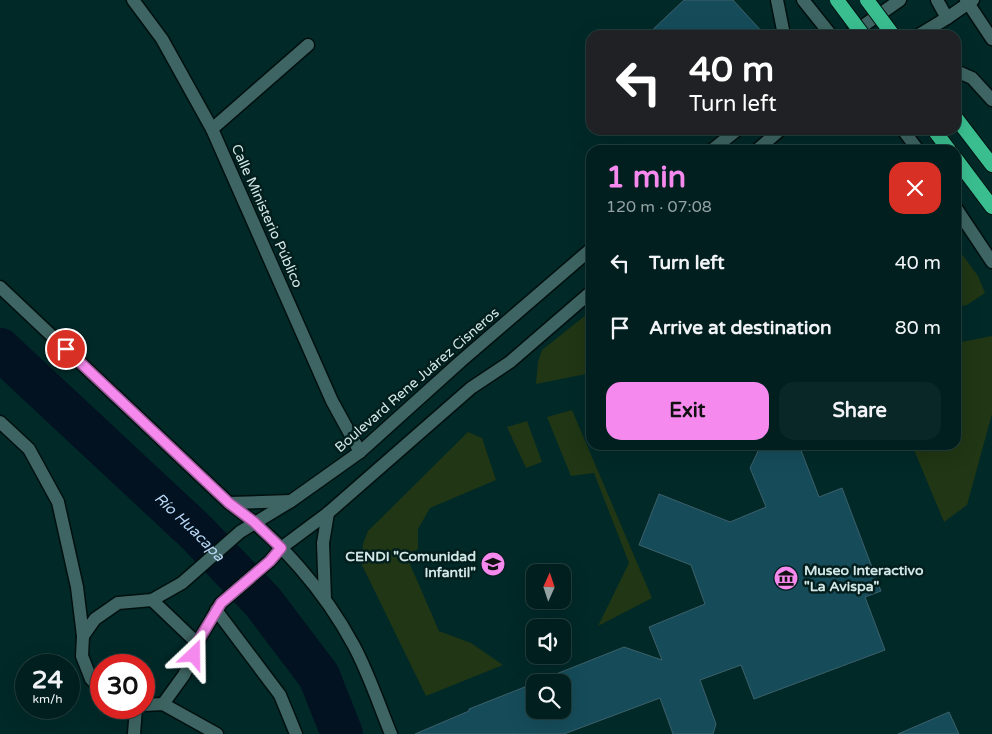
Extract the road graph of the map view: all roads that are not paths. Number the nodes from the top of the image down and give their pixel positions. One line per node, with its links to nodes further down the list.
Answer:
1 (133, 0): 21 (street, Calle Ministerio Público)
2 (777, 0): 10 (street)
3 (803, 0): 11 (street)
4 (837, 0): 13 (highway, bridge)
5 (867, 0): 14 (highway, bridge)
6 (900, 0): 12 (street)
7 (937, 0): 9 (street)
8 (969, 1): 9 (street); 16 (street)
9 (947, 18): 15 (street)
10 (783, 30)
11 (827, 30)
12 (857, 30)
13 (859, 30)
14 (890, 30)
15 (927, 30)
16 (992, 40)
17 (308, 45): 21 (street)
18 (961, 73): 19 (street)
19 (992, 100)
20 (961, 125): 30 (highway)
21 (212, 129): 39 (street, Calle Ministerio Público)
22 (731, 135): 26 (street)
23 (774, 135): 27 (street)
24 (905, 135): 28 (street)
25 (938, 135): 29 (highway)
26 (718, 145)
27 (763, 145)
28 (914, 145)
29 (945, 145)
30 (992, 165)
31 (961, 166): 32 (highway)
32 (992, 207)
33 (961, 216): 35 (street)
34 (586, 253): 39 (street, Boulevard Rene Juárez Cisneros)
35 (992, 262)
36 (0, 287): 41 (street)
37 (586, 296): 42 (street)
38 (0, 422): 48 (street)
39 (360, 452): 40 (street, Boulevard Rene Juárez Cisneros)
40 (291, 501): 41 (street); 43 (street, Boulevard Rene Juárez Cisneros)
41 (229, 503): 43 (street)
42 (328, 513): 44 (street); 45 (street)
43 (254, 522): 44 (street); 46 (street, Boulevard Rene Juárez Cisneros)
44 (281, 548): 45 (street); 47 (street)
45 (325, 599): 57 (street)
46 (152, 600): 48 (street, Boulevard Rene Juárez Cisneros); 49 (street)
47 (219, 607): 49 (street); 56 (street)
48 (84, 636): 50 (street)
49 (197, 643): 52 (street)
50 (90, 676)
51 (155, 704): 52 (street)
52 (163, 704): 55 (street)
53 (135, 719): 54 (street)
54 (134, 734)
55 (217, 734)
56 (296, 734)
57 (391, 734)

